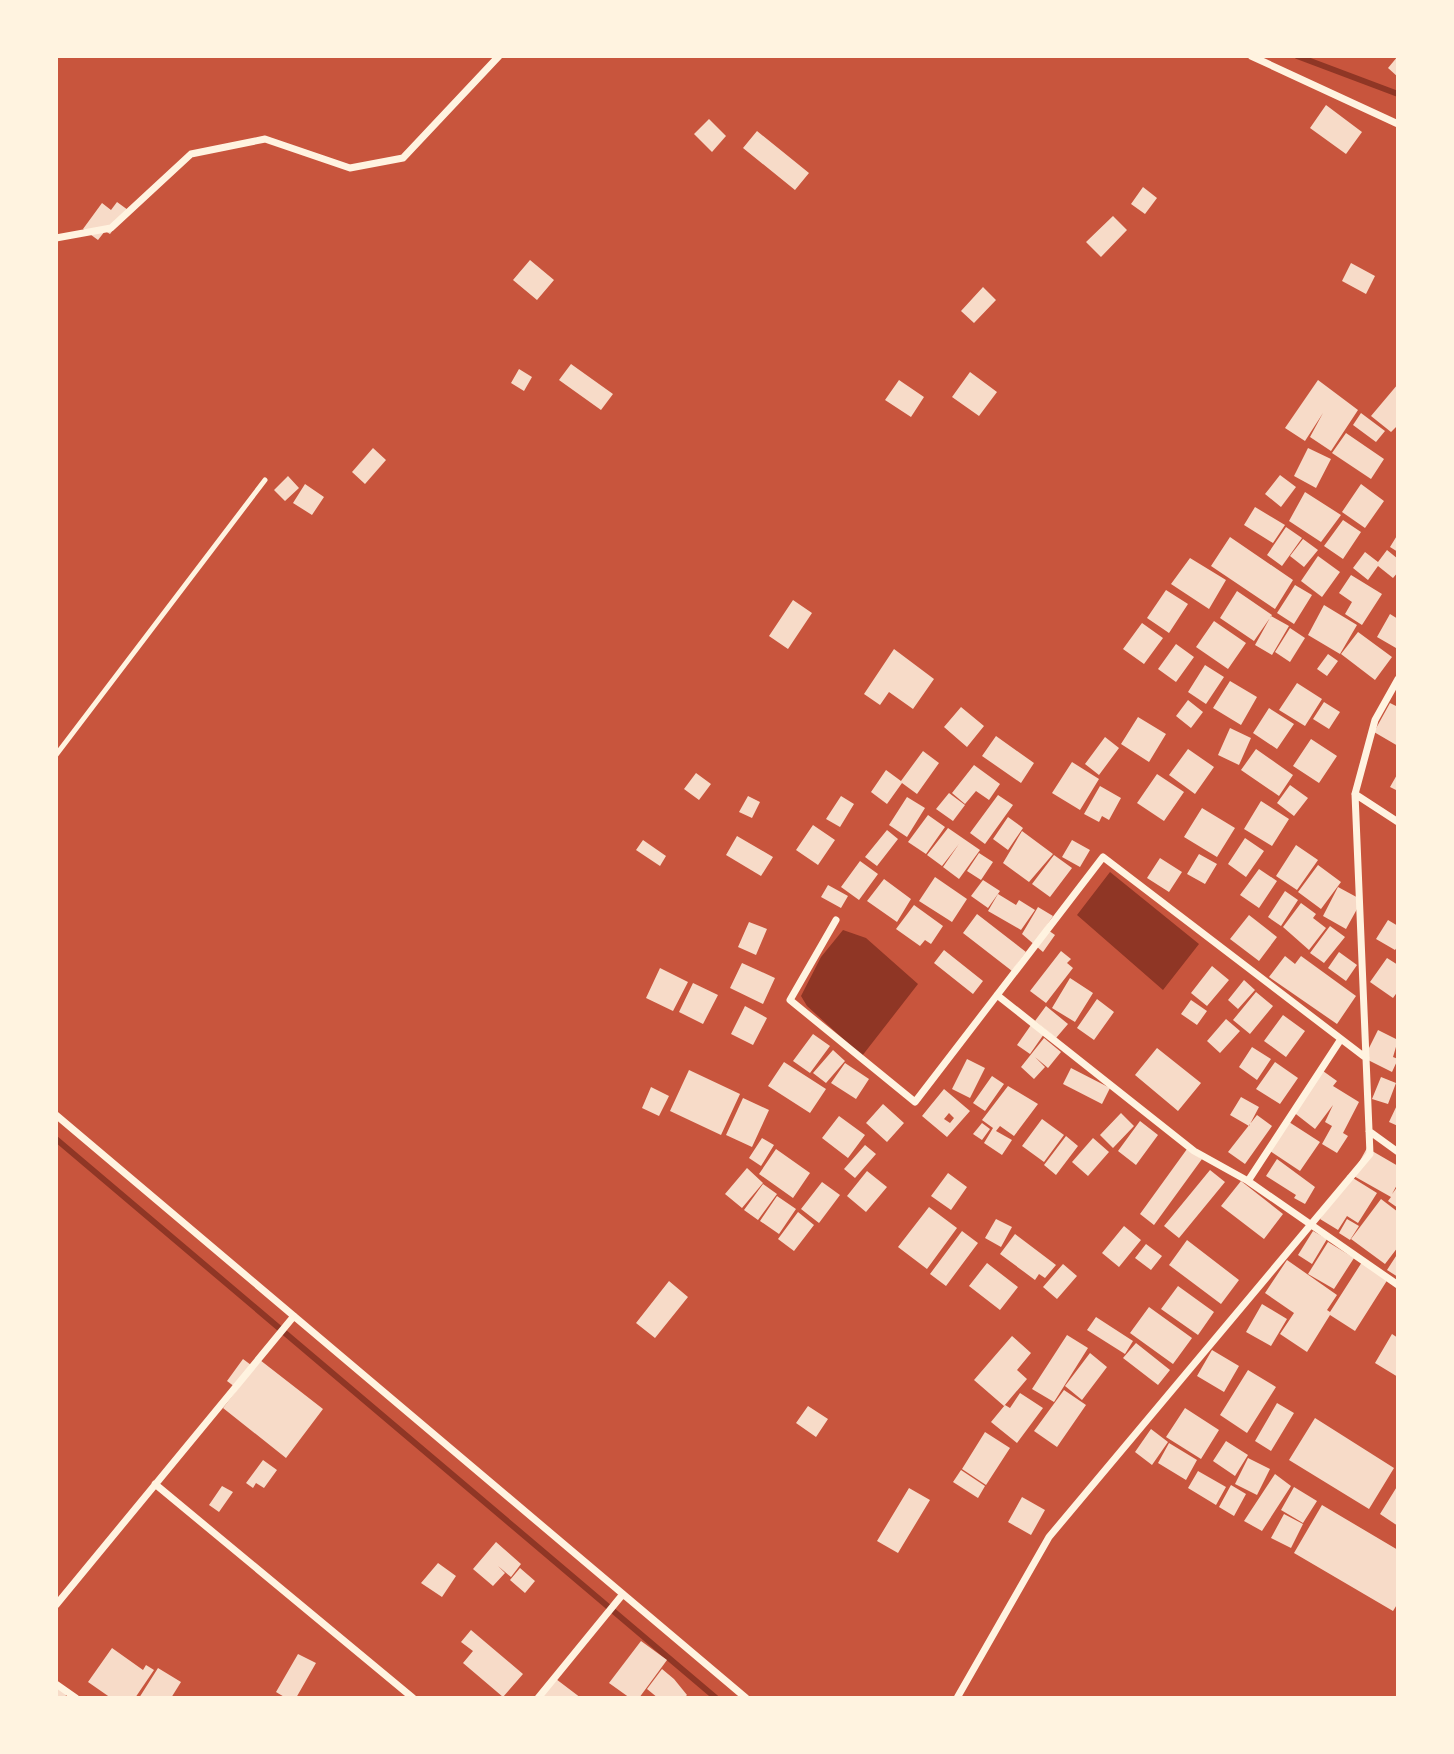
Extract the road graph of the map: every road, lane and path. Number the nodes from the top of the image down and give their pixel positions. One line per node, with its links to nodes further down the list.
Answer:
1 (499, 56): 4 (street)
2 (1251, 56): 3 (street)
3 (1398, 124)
4 (56, 239)
5 (265, 480): 7 (lane)
6 (1398, 679): 8 (street)
7 (56, 755)
8 (1355, 794): 9 (street); 13 (street)
9 (1398, 822)
10 (836, 920): 11 (street)
11 (997, 995): 12 (street); 17 (street)
12 (1341, 1039): 13 (street); 17 (street)
13 (1366, 1058): 15 (street)
14 (56, 1115): 20 (street)
15 (1369, 1131): 16 (street); 18 (street)
16 (1398, 1152)
17 (1248, 1181): 18 (street)
18 (1311, 1224): 19 (street); 29 (street)
19 (1398, 1285)
20 (294, 1316): 21 (street); 22 (street)
21 (155, 1484): 23 (street); 26 (street)
22 (623, 1594): 27 (street); 28 (street)
23 (56, 1605)
24 (56, 1684): 25 (street)
25 (76, 1698)
26 (412, 1698)
27 (538, 1698)
28 (746, 1698)
29 (957, 1698)

